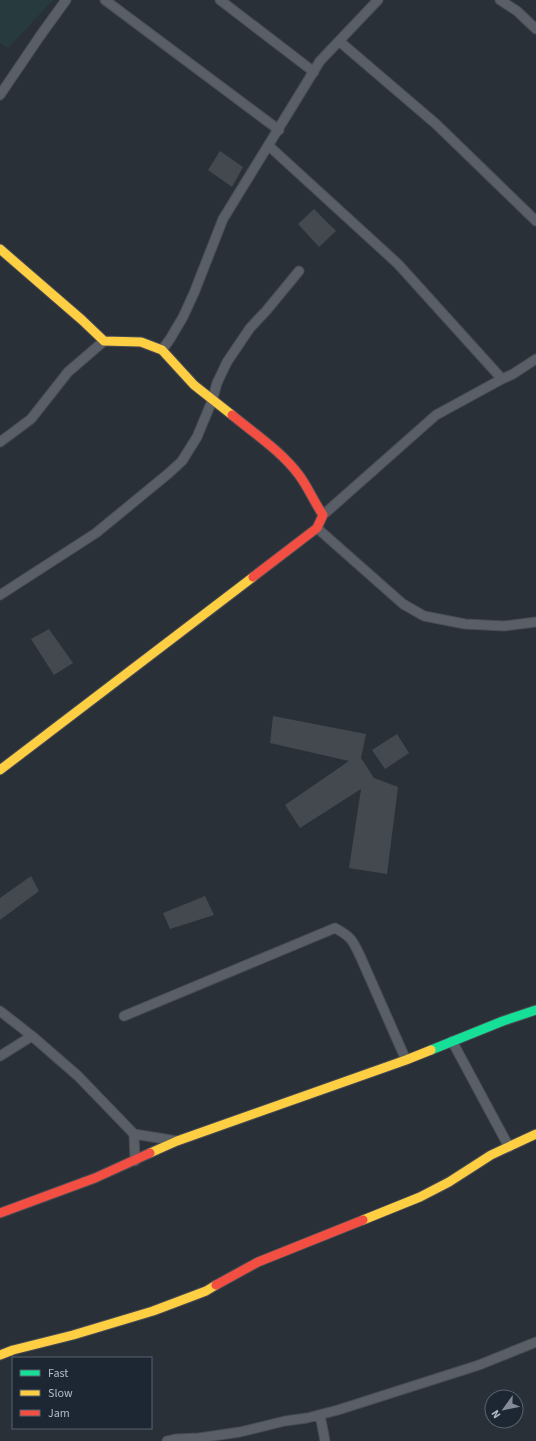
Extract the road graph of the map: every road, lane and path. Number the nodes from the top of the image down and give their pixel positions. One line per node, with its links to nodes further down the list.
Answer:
1 (66, 0): 9 (street)
2 (104, 0): 10 (street)
3 (220, 0): 8 (street)
4 (378, 0): 7 (street)
5 (500, 0): 6 (street)
6 (536, 29)
7 (338, 42): 8 (street); 12 (street)
8 (314, 72): 10 (street)
9 (0, 94)
10 (278, 130): 11 (street)
11 (269, 146): 16 (street); 18 (street)
12 (536, 222)
13 (1, 252): 15 (street)
14 (299, 271): 19 (street)
15 (104, 341): 16 (street); 20 (street)
16 (162, 350): 19 (street)
17 (536, 359): 18 (street)
18 (502, 379): 21 (street)
19 (212, 400): 21 (street); 23 (street)
20 (0, 442)
21 (322, 515): 22 (street)
22 (317, 528): 24 (street); 25 (street)
23 (0, 595)
24 (536, 622)
25 (0, 770)
26 (536, 1010): 30 (street)
27 (0, 1011): 29 (street)
28 (124, 1016): 32 (street)
29 (32, 1036): 31 (street); 33 (street)
30 (452, 1041): 32 (street); 36 (street)
31 (0, 1056)
32 (406, 1060): 35 (street)
33 (134, 1134): 35 (street); 37 (street)
34 (536, 1134): 36 (street)
35 (177, 1141): 37 (street)
36 (509, 1147): 40 (street)
37 (135, 1161): 38 (street)
38 (0, 1213)
39 (536, 1342): 41 (street)
40 (0, 1355)
41 (320, 1415): 42 (street); 43 (street)
42 (168, 1441)
43 (325, 1441)

